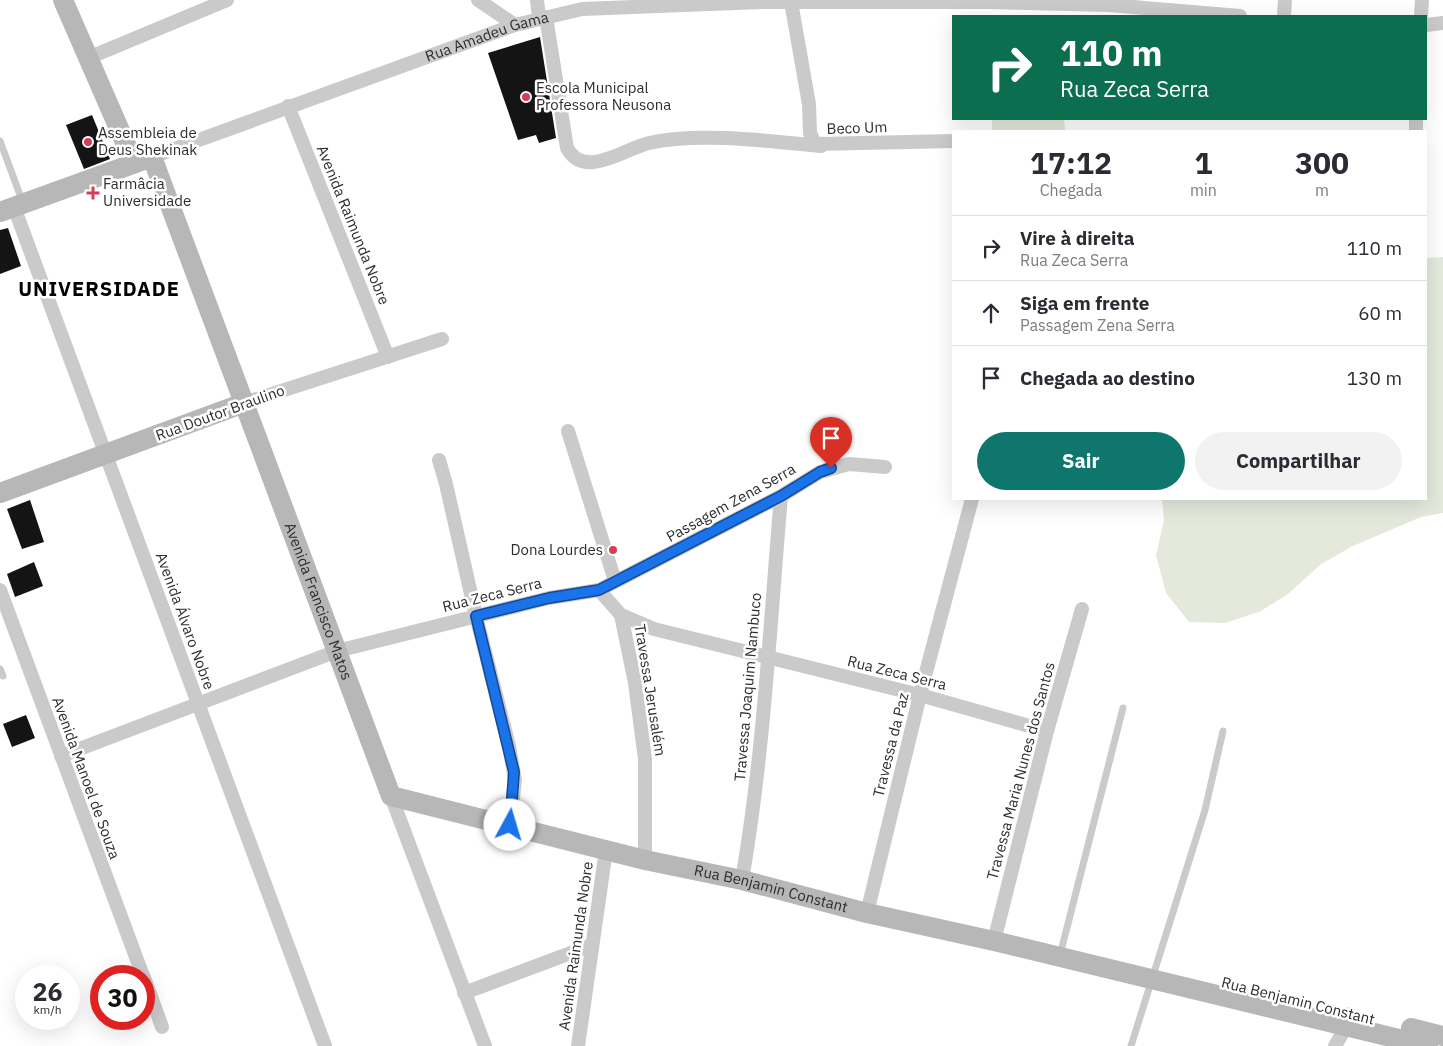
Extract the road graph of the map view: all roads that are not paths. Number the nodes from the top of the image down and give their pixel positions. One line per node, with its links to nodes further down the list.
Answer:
1 (62, 0): 20 (street, Avenida Francisco Matos)
2 (227, 0): 20 (street)
3 (478, 0): 18 (street)
4 (536, 0): 16 (street)
5 (1285, 0): 14 (street)
6 (1422, 0): 15 (street)
7 (761, 1): 10 (street, Rua Amadeu Gama); 12 (street, Rua Amadeu Gama)
8 (851, 1): 9 (street, Rua Amadeu Gama); 10 (street, Rua Amadeu Gama)
9 (1044, 1): 11 (street, Rua Amadeu Gama)
10 (791, 2): 24 (street, Beco Um)
11 (1108, 2): 13 (street, Rua Amadeu Gama)
12 (615, 3): 16 (street, Rua Amadeu Gama)
13 (1231, 15)
14 (1284, 15)
15 (1421, 15)
16 (543, 18): 18 (street, Rua Amadeu Gama); 24 (street)
17 (1443, 23): 19 (street)
18 (515, 25): 21 (street, Rua Amadeu Gama)
19 (1427, 25)
20 (88, 58): 25 (street, Avenida Francisco Matos)
21 (288, 106): 25 (street, Rua Amadeu Gama); 28 (street, Avenida Raimunda Nobre)
22 (0, 141): 26 (lane)
23 (952, 141): 24 (street, Beco Um)
24 (821, 146)
25 (143, 160): 26 (street, Rua Amadeu Gama); 29 (street, Avenida Francisco Matos)
26 (12, 207): 31 (street, Avenida Álvaro Nobre)
27 (442, 339): 28 (street, Rua Doutor Braulino)
28 (388, 356): 29 (street, Rua Doutor Braulino)
29 (244, 403): 31 (street, Rua Doutor Braulino); 43 (street, Avenida Francisco Matos)
30 (568, 430): 37 (street)
31 (106, 455): 34 (street, Rua Doutor Braulino); 46 (street, Avenida Álvaro Nobre)
32 (438, 460): 42 (street)
33 (885, 467): 35 (street, Passagem Zena Serra)
34 (0, 493)
35 (781, 496): 37 (street, Passagem Zena Serra); 44 (street, Travessa Joaquim Nambuco)
36 (972, 500): 45 (street, Travessa da Paz)
37 (615, 581): 39 (street, Passagem Zena Serra)
38 (0, 590): 50 (street, Avenida Manoel de Souza)
39 (599, 590): 41 (street, Rua Zeca Serra); 42 (street, Rua Zeca Serra)
40 (1082, 609): 48 (street, Travessa Maria Nunes dos Santos)
41 (621, 615): 44 (street, Rua Zeca Serra); 54 (street, Travessa Jerusalém)
42 (476, 616): 43 (street, Rua Zeca Serra); 52 (street)
43 (337, 651): 46 (street, Rua Zeca Serra); 51 (street, Avenida Francisco Matos)
44 (768, 659): 45 (street, Rua Zeca Serra); 55 (street, Travessa Joaquim Nambuco)
45 (920, 695): 48 (street, Rua Zeca Serra); 56 (street, Travessa da Paz)
46 (199, 704): 50 (street, Rua Zeca Serra); 67 (street, Avenida Álvaro Nobre)
47 (1124, 708): 59 (lane)
48 (1047, 731): 57 (street, Travessa Maria Nunes dos Santos)
49 (1223, 731): 61 (lane)
50 (61, 756): 60 (street, Avenida Manoel de Souza)
51 (391, 796): 52 (street, Rua Benjamin Constant); 62 (street, Avenida Francisco Matos)
52 (510, 825): 53 (street, Rua Benjamin Constant)
53 (606, 850): 54 (street, Rua Benjamin Constant); 58 (street, Avenida Raimunda Nobre)
54 (645, 860): 55 (street, Rua Benjamin Constant)
55 (742, 880): 56 (street, Rua Benjamin Constant)
56 (867, 912): 57 (street, Rua Benjamin Constant)
57 (994, 941): 59 (street, Rua Benjamin Constant)
58 (592, 945): 62 (street); 69 (street, Avenida Raimunda Nobre)
59 (1059, 958): 61 (street, Rua Benjamin Constant)
60 (139, 965)
61 (1152, 980): 64 (street, Rua Benjamin Constant); 70 (lane)
62 (464, 993): 68 (street, Avenida Francisco Matos)
63 (155, 1008): 65 (street, Avenida Manoel de Souza)
64 (1348, 1020): 66 (street, Rua Benjamin Constant); 71 (street); 72 (street, Rua Benjamin Constant)
65 (162, 1027)
66 (1443, 1036)
67 (325, 1046)
68 (485, 1046)
69 (578, 1046)
70 (1131, 1046)
71 (1335, 1046)
72 (1428, 1046)

